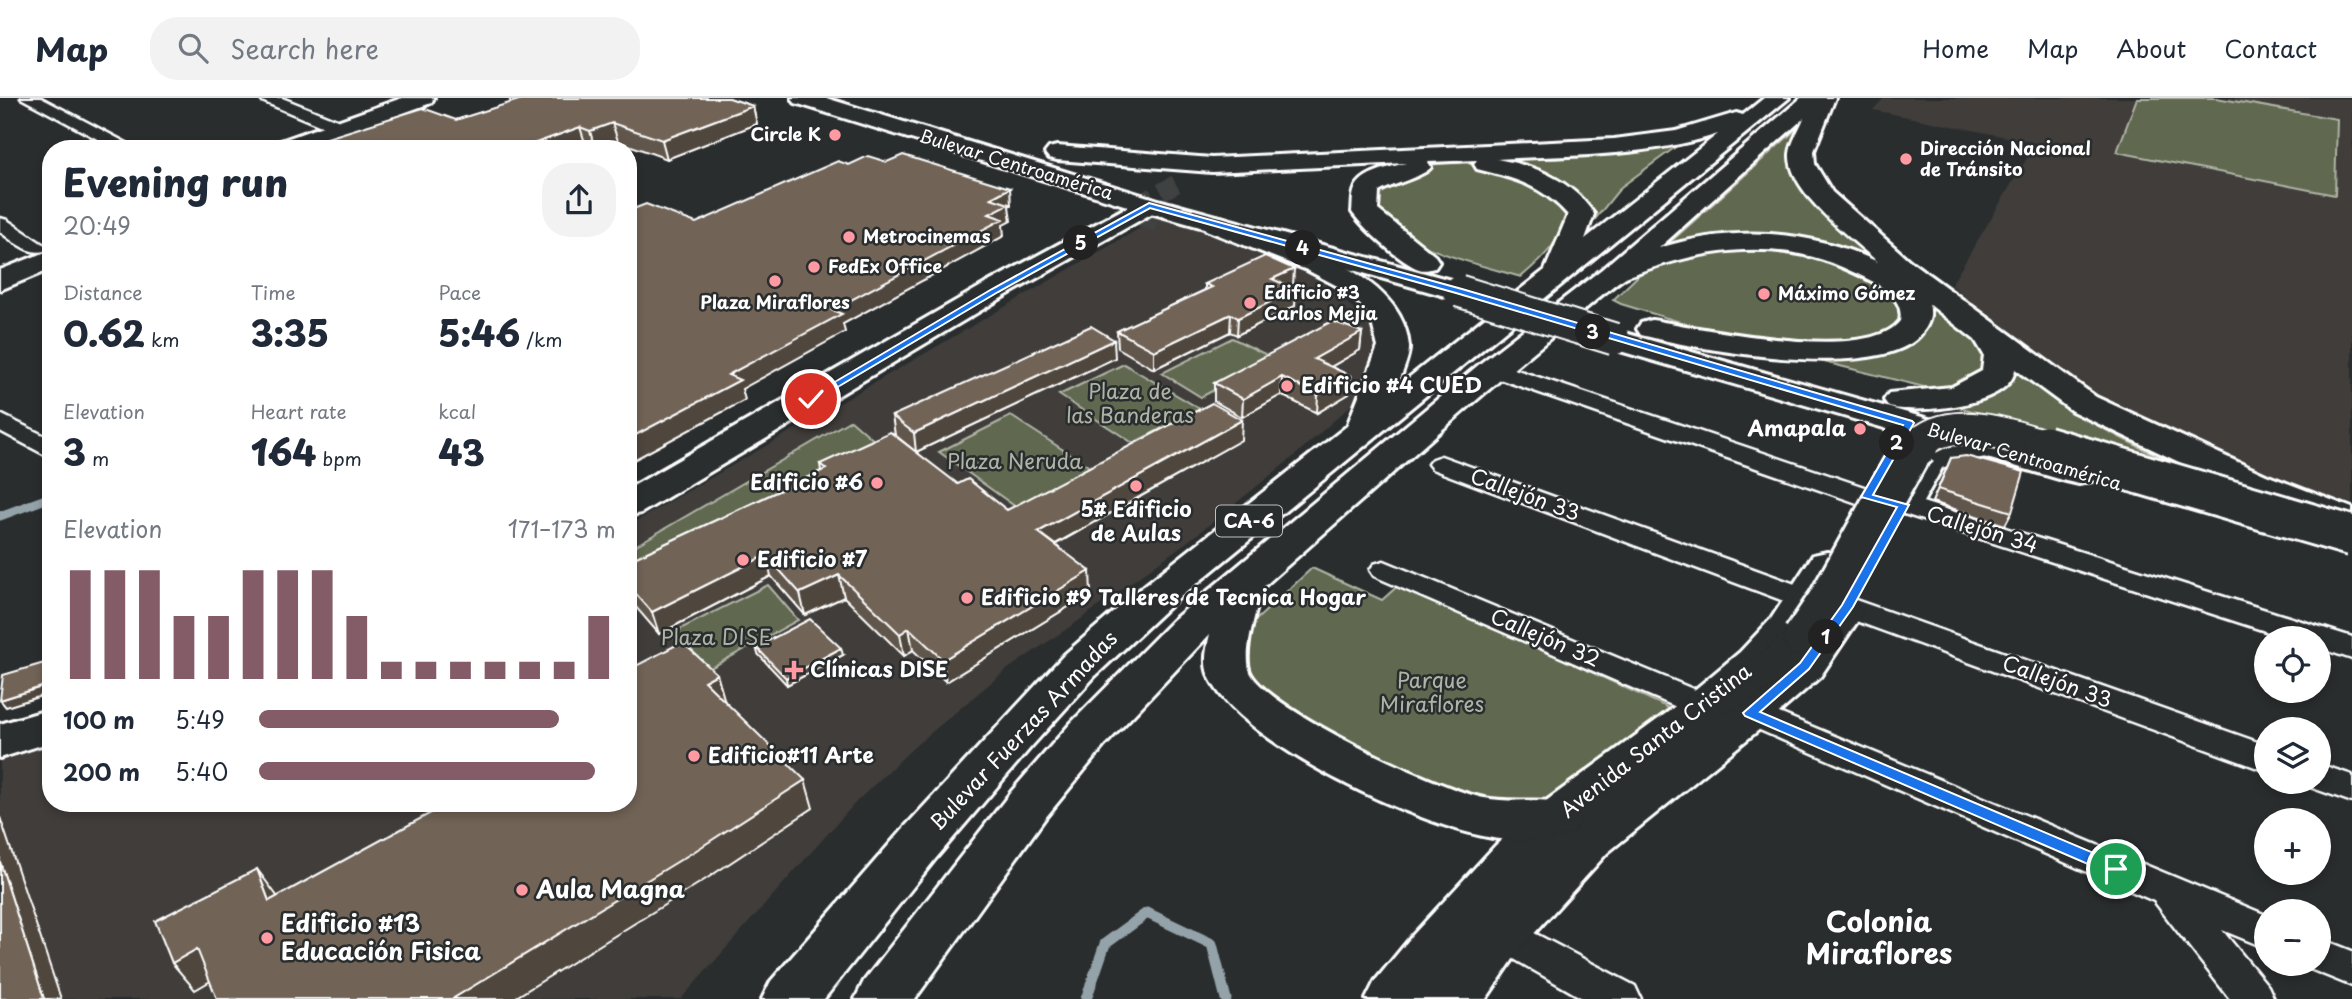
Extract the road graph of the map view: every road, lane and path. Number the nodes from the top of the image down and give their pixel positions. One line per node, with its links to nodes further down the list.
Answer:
1 (29, 98): 12 (street)
2 (268, 98): 11 (street)
3 (423, 98): 11 (main road)
4 (449, 98): 11 (main road)
5 (783, 98): 9 (main road, Bulevar Centroamérica)
6 (858, 98): 15 (main road, Bulevar Centroamérica)
7 (1814, 98): 25 (main road, CA-6)
8 (1824, 98): 29 (main road)
9 (806, 99): 16 (main road, Bulevar Centroamérica)
10 (1773, 103): 15 (main road); 24 (main road, Bulevar Fuerzas Armadas / CA-6)
11 (345, 129): 13 (main road); 14 (main road)
12 (112, 140)
13 (309, 140)
14 (324, 140)
15 (1057, 153): 22 (main road, Bulevar Centroamérica)
16 (1149, 205): 17 (main road, Bulevar Centroamérica); 37 (main road)
17 (1215, 224): 27 (main road, Bulevar Centroamérica); 33 (main road)
18 (0, 225): 19 (street)
19 (42, 247)
20 (42, 250): 23 (main road)
21 (42, 252): 26 (main road)
22 (1426, 262): 24 (main road); 27 (main road, Bulevar Centroamérica)
23 (0, 264)
24 (1559, 271): 33 (main road, Bulevar Fuerzas Armadas / CA-6)
25 (1612, 275): 28 (main road); 30 (main road, CA-6)
26 (0, 281)
27 (1467, 284): 28 (main road, Bulevar Centroamérica, bridge)
28 (1631, 330): 31 (main road, Bulevar Centroamérica)
29 (1987, 334): 31 (main road); 39 (main road)
30 (1493, 369): 38 (street, Callejón 34); 44 (main road, CA-6)
31 (1905, 412): 35 (main road, Bulevar Centroamérica); 38 (main road, Avenida Santa Cristina); 40 (main road, Bulevar Centroamérica)
32 (0, 421): 34 (street)
33 (1360, 432): 60 (main road, Bulevar Fuerzas Armadas / CA-6)
34 (42, 445)
35 (1991, 447): 38 (main road, Avenida Santa Cristina); 42 (main road, Bulevar Centroamérica)
36 (1441, 464): 45 (street, Callejón 33)
37 (637, 500)
38 (1885, 501): 45 (main road, Avenida Santa Cristina); 46 (street, Callejón 34)
39 (2352, 521)
40 (2352, 530)
41 (2352, 536): 45 (main road, bridge)
42 (2352, 555)
43 (1384, 570): 47 (street, Callejón 32)
44 (1244, 580): 53 (main road); 61 (main road, CA-6)
45 (1819, 614): 47 (main road, Avenida Santa Cristina); 50 (street, Callejón 33)
46 (2352, 648)
47 (1725, 705): 53 (main road, Avenida Santa Cristina); 54 (street, Callejón 32)
48 (42, 728): 49 (main road)
49 (0, 741)
50 (2254, 754)
51 (2331, 781): 52 (street)
52 (2352, 789)
53 (1573, 829): 55 (main road, Avenida Santa Cristina); 57 (main road, Avenida Santa Cristina)
54 (2167, 891): 56 (street, Callejón 32); 65 (street)
55 (1464, 909): 57 (street); 62 (main road, Avenida Santa Cristina)
56 (2254, 927)
57 (1501, 933): 63 (main road, Avenida Santa Cristina); 64 (street)
58 (2331, 960): 59 (street)
59 (2352, 969)
60 (790, 999)
61 (883, 999)
62 (1394, 999)
63 (1455, 999)
64 (1621, 999)
65 (2254, 999)

